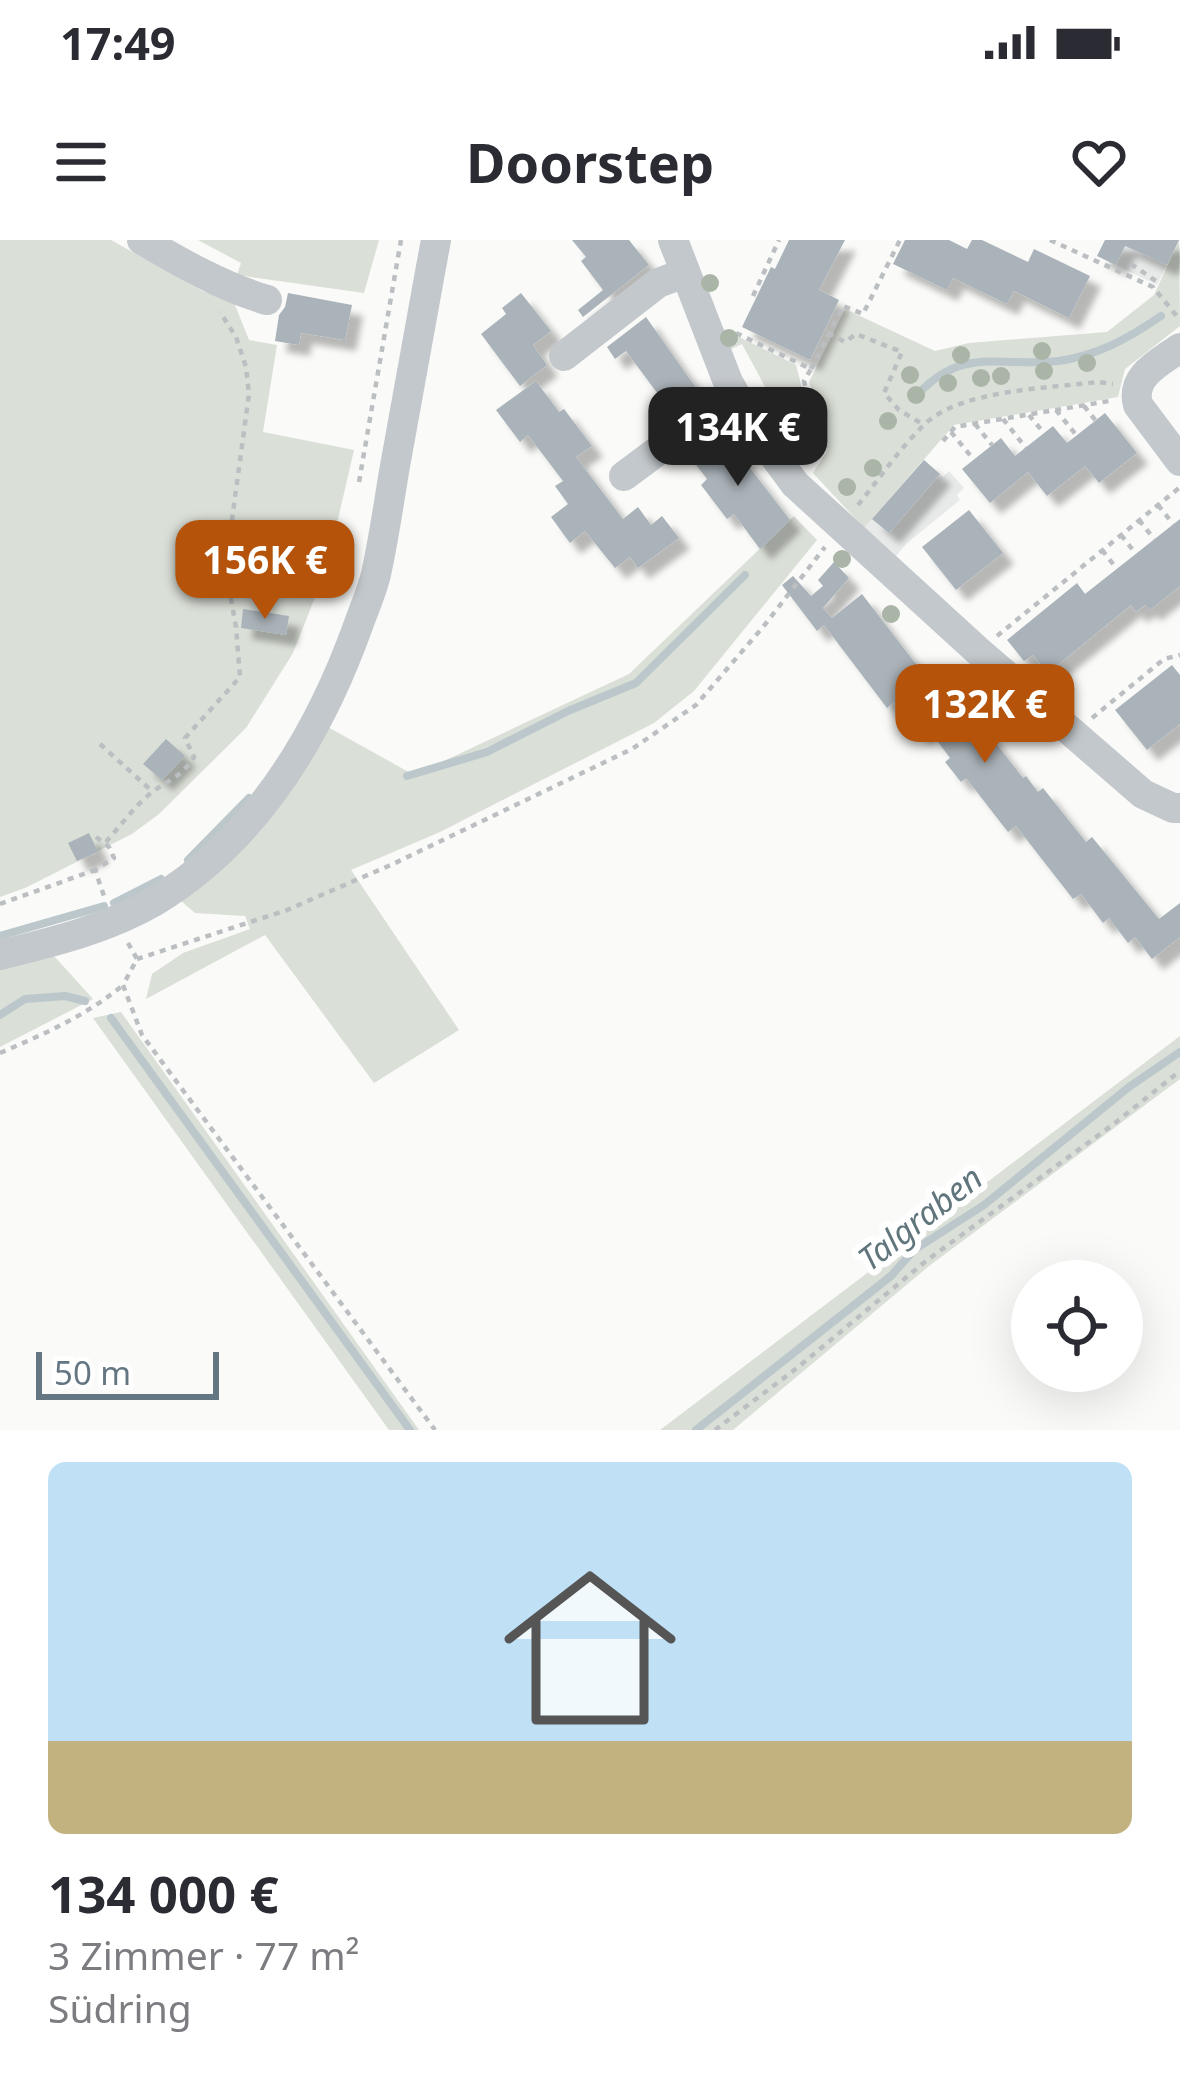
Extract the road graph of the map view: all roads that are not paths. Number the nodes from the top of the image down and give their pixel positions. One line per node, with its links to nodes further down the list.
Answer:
1 (142, 240): 5 (street)
2 (436, 240): 12 (street)
3 (673, 240): 4 (street)
4 (685, 273): 7 (street); 8 (street)
5 (267, 300)
6 (1180, 348): 9 (street)
7 (564, 356)
8 (734, 394): 10 (street); 11 (street)
9 (1180, 461)
10 (624, 476)
11 (1180, 808)
12 (0, 955)

